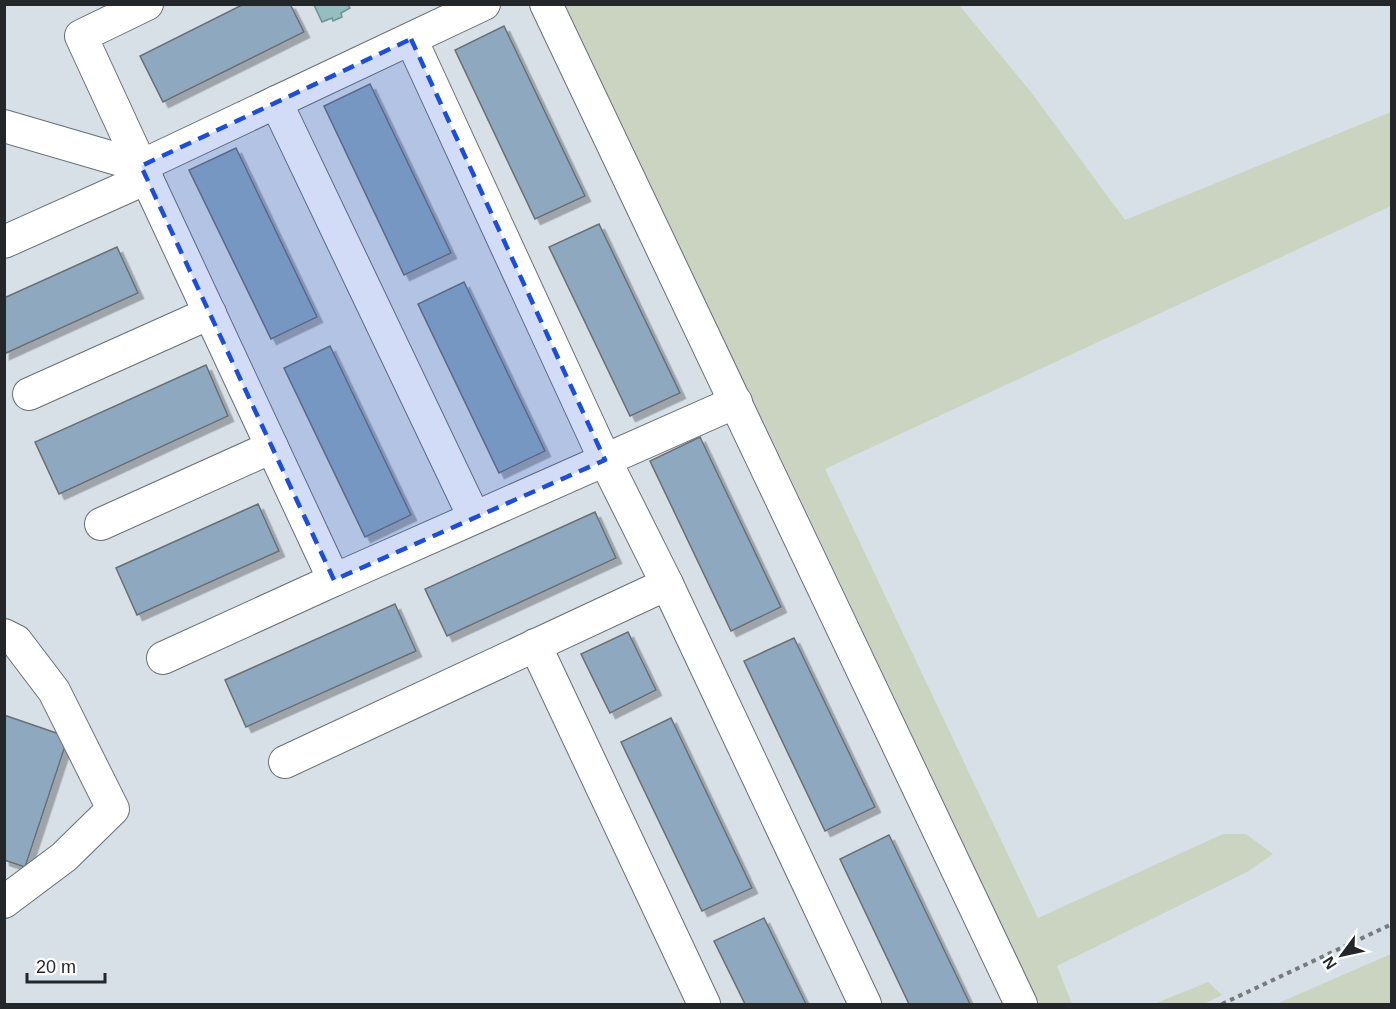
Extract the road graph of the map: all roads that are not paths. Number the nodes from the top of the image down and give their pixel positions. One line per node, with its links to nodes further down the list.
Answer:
1 (147, 4): 7 (street)
2 (484, 4): 4 (street)
3 (546, 4): 11 (street)
4 (411, 39): 5 (street); 13 (street)
5 (276, 102): 7 (street); 14 (street)
6 (5, 126): 7 (street)
7 (144, 172): 8 (street); 9 (street)
8 (4, 242)
9 (210, 313): 10 (street); 12 (street)
10 (29, 394)
11 (735, 402): 13 (street); 25 (street)
12 (272, 447): 15 (street); 16 (street)
13 (605, 460): 14 (street); 17 (street)
14 (474, 518): 16 (street)
15 (101, 524)
16 (334, 580): 20 (street)
17 (667, 584): 19 (street); 24 (street)
18 (4, 635): 22 (street)
19 (535, 645): 21 (street); 23 (street)
20 (162, 658)
21 (285, 762)
22 (4, 902)
23 (704, 1005)
24 (865, 1005)
25 (1021, 1005)

